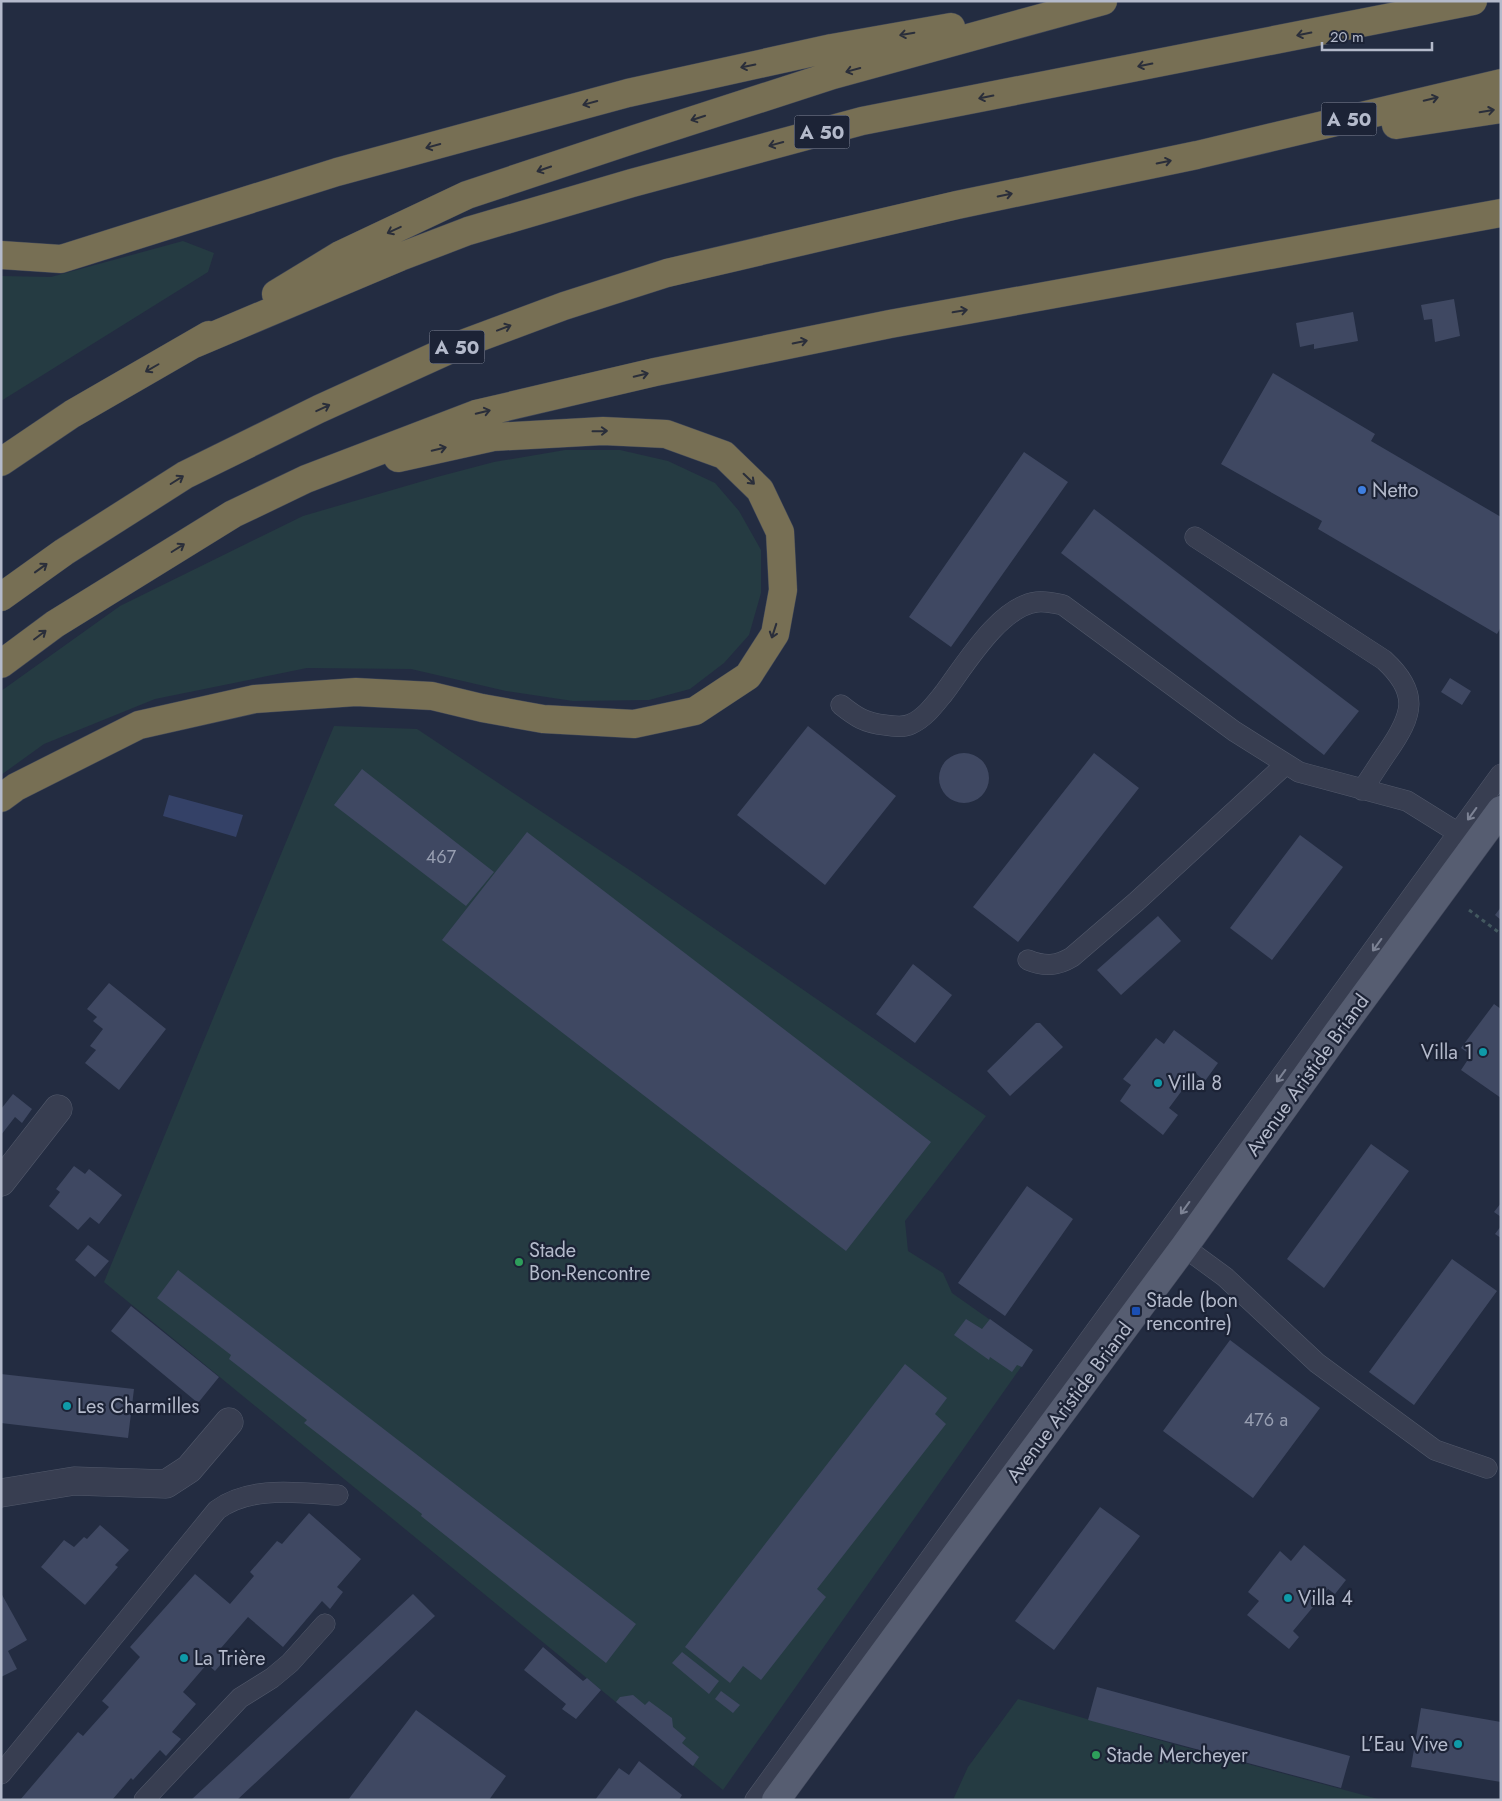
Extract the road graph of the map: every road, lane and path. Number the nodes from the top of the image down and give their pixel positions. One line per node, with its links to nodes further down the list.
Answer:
1 (1093, 1): 8 (highway, one-way to 8)
2 (1103, 1): 9 (highway, one-way to 9)
3 (1472, 1): 9 (highway, A 50, one-way to 9)
4 (1501, 83): 6 (highway, A 50, one-way to 4)
5 (1501, 108): 6 (highway, one-way to 5)
6 (1197, 155): 13 (highway, A 50, one-way to 6)
7 (1501, 213): 11 (highway, one-way to 7)
8 (1, 255)
9 (194, 344): 10 (highway, A 50, one-way to 10)
10 (1, 462)
11 (306, 479): 14 (highway, one-way to 11); 19 (highway, one-way to 19)
12 (1195, 537): 18 (lane)
13 (1, 597)
14 (1, 664)
15 (840, 705): 16 (lane)
16 (1286, 764): 18 (lane); 24 (lane)
17 (1501, 774): 21 (lane, one-way to 21)
18 (1362, 790): 21 (lane)
19 (1, 798)
20 (1501, 810): 21 (main road, Avenue Aristide Briand)
21 (1467, 838): 22 (main road, Avenue Aristide Briand); 35 (lane, one-way to 35)
22 (1442, 890): 23 (path); 27 (main road, Avenue Aristide Briand)
23 (1501, 934)
24 (1028, 960)
25 (58, 1109): 26 (street)
26 (1, 1182)
27 (1184, 1247): 29 (lane); 36 (main road, Avenue Aristide Briand)
28 (229, 1422): 30 (street)
29 (1487, 1468)
30 (1, 1493)
31 (338, 1495): 33 (lane)
32 (325, 1624): 34 (lane)
33 (1, 1774)
34 (144, 1800)
35 (756, 1800)
36 (776, 1800)

